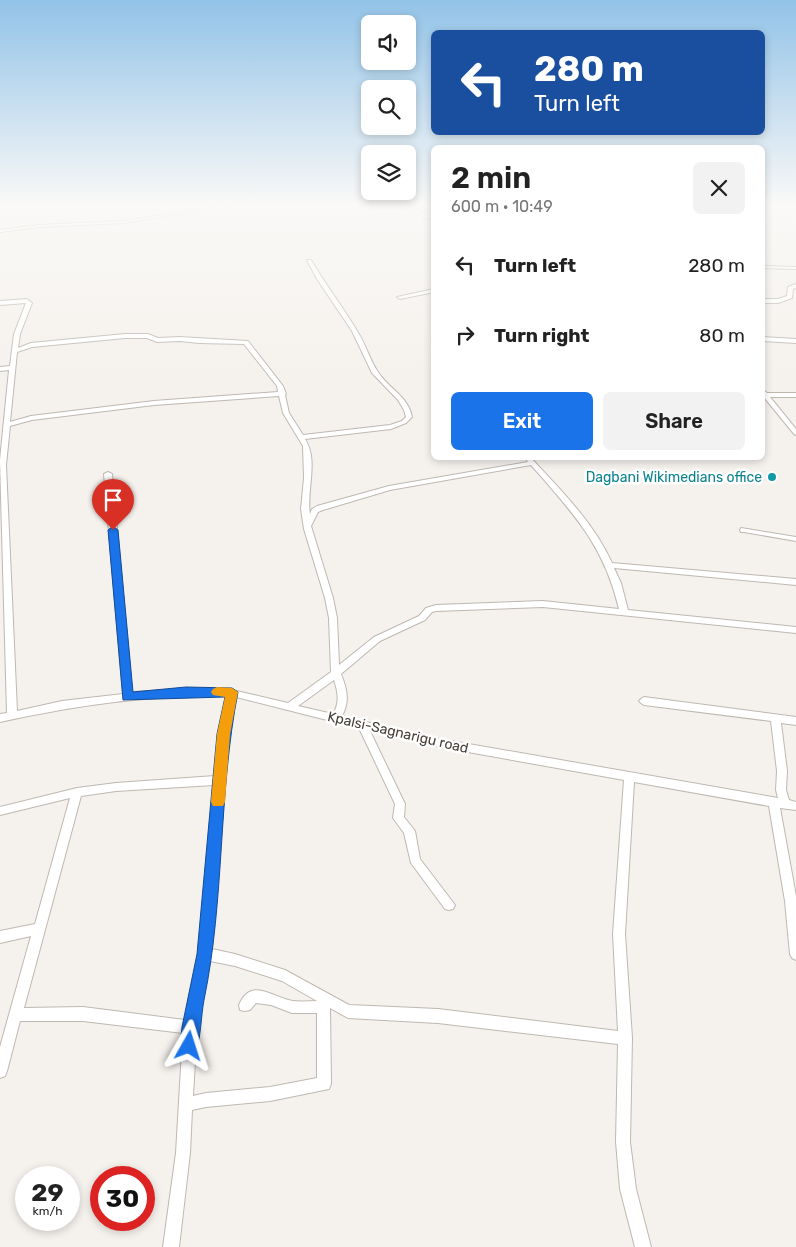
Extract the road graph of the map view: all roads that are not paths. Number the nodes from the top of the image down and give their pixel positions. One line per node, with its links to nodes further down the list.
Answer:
1 (310, 263): 25 (street)
2 (765, 267): 3 (street)
3 (796, 268)
4 (796, 286): 7 (street)
5 (431, 291): 6 (street)
6 (400, 297)
7 (765, 301)
8 (0, 303): 11 (street)
9 (765, 338): 10 (street)
10 (796, 341)
11 (14, 350): 12 (street); 14 (street)
12 (12, 368): 13 (street); 20 (street)
13 (0, 369)
14 (280, 386): 16 (street); 17 (street)
15 (765, 393): 19 (street)
16 (263, 394): 17 (street); 23 (street)
17 (283, 394): 25 (street)
18 (765, 394): 22 (street)
19 (796, 395)
20 (4, 407): 23 (street)
21 (765, 407): 22 (street)
22 (775, 407): 24 (street)
23 (8, 425): 27 (street)
24 (796, 433)
25 (302, 437): 29 (street)
26 (530, 460): 29 (street); 32 (street)
27 (2, 465): 36 (street)
28 (108, 474): 39 (street)
29 (308, 525): 37 (street)
30 (744, 530): 31 (street)
31 (796, 539)
32 (609, 565): 33 (street); 34 (street)
33 (796, 582)
34 (624, 611): 35 (street); 37 (street)
35 (796, 630)
36 (5, 633): 42 (street)
37 (336, 674): 41 (street); 45 (street)
38 (232, 692): 39 (street, Kpalsi-Sagnarigu road); 41 (street, Kpalsi-Sagnarigu road); 49 (street)
39 (128, 696): 42 (street, Kpalsi-Sagnarigu road)
40 (644, 702): 44 (street)
41 (291, 706): 45 (street, Kpalsi-Sagnarigu road)
42 (12, 716): 43 (street, Kpalsi-Sagnarigu road)
43 (0, 718)
44 (776, 718): 46 (street); 51 (street)
45 (336, 720): 47 (street, Kpalsi-Sagnarigu road)
46 (796, 721)
47 (363, 726): 48 (street, Kpalsi-Sagnarigu road); 55 (street)
48 (628, 778): 51 (street, Kpalsi-Sagnarigu road); 64 (street)
49 (220, 780): 50 (street); 59 (street)
50 (77, 792): 53 (street); 57 (street)
51 (779, 804): 52 (street, Kpalsi-Sagnarigu road); 54 (street)
52 (796, 806)
53 (0, 811)
54 (793, 903): 56 (street)
55 (449, 905)
56 (794, 924): 60 (street)
57 (38, 929): 58 (street); 62 (street)
58 (0, 937)
59 (206, 954): 63 (street); 64 (street)
60 (796, 954)
61 (245, 1005): 66 (street)
62 (15, 1015): 63 (street); 65 (street)
63 (190, 1027): 66 (street)
64 (625, 1038): 68 (street)
65 (0, 1071)
66 (186, 1104): 67 (street)
67 (171, 1247)
68 (643, 1247)

